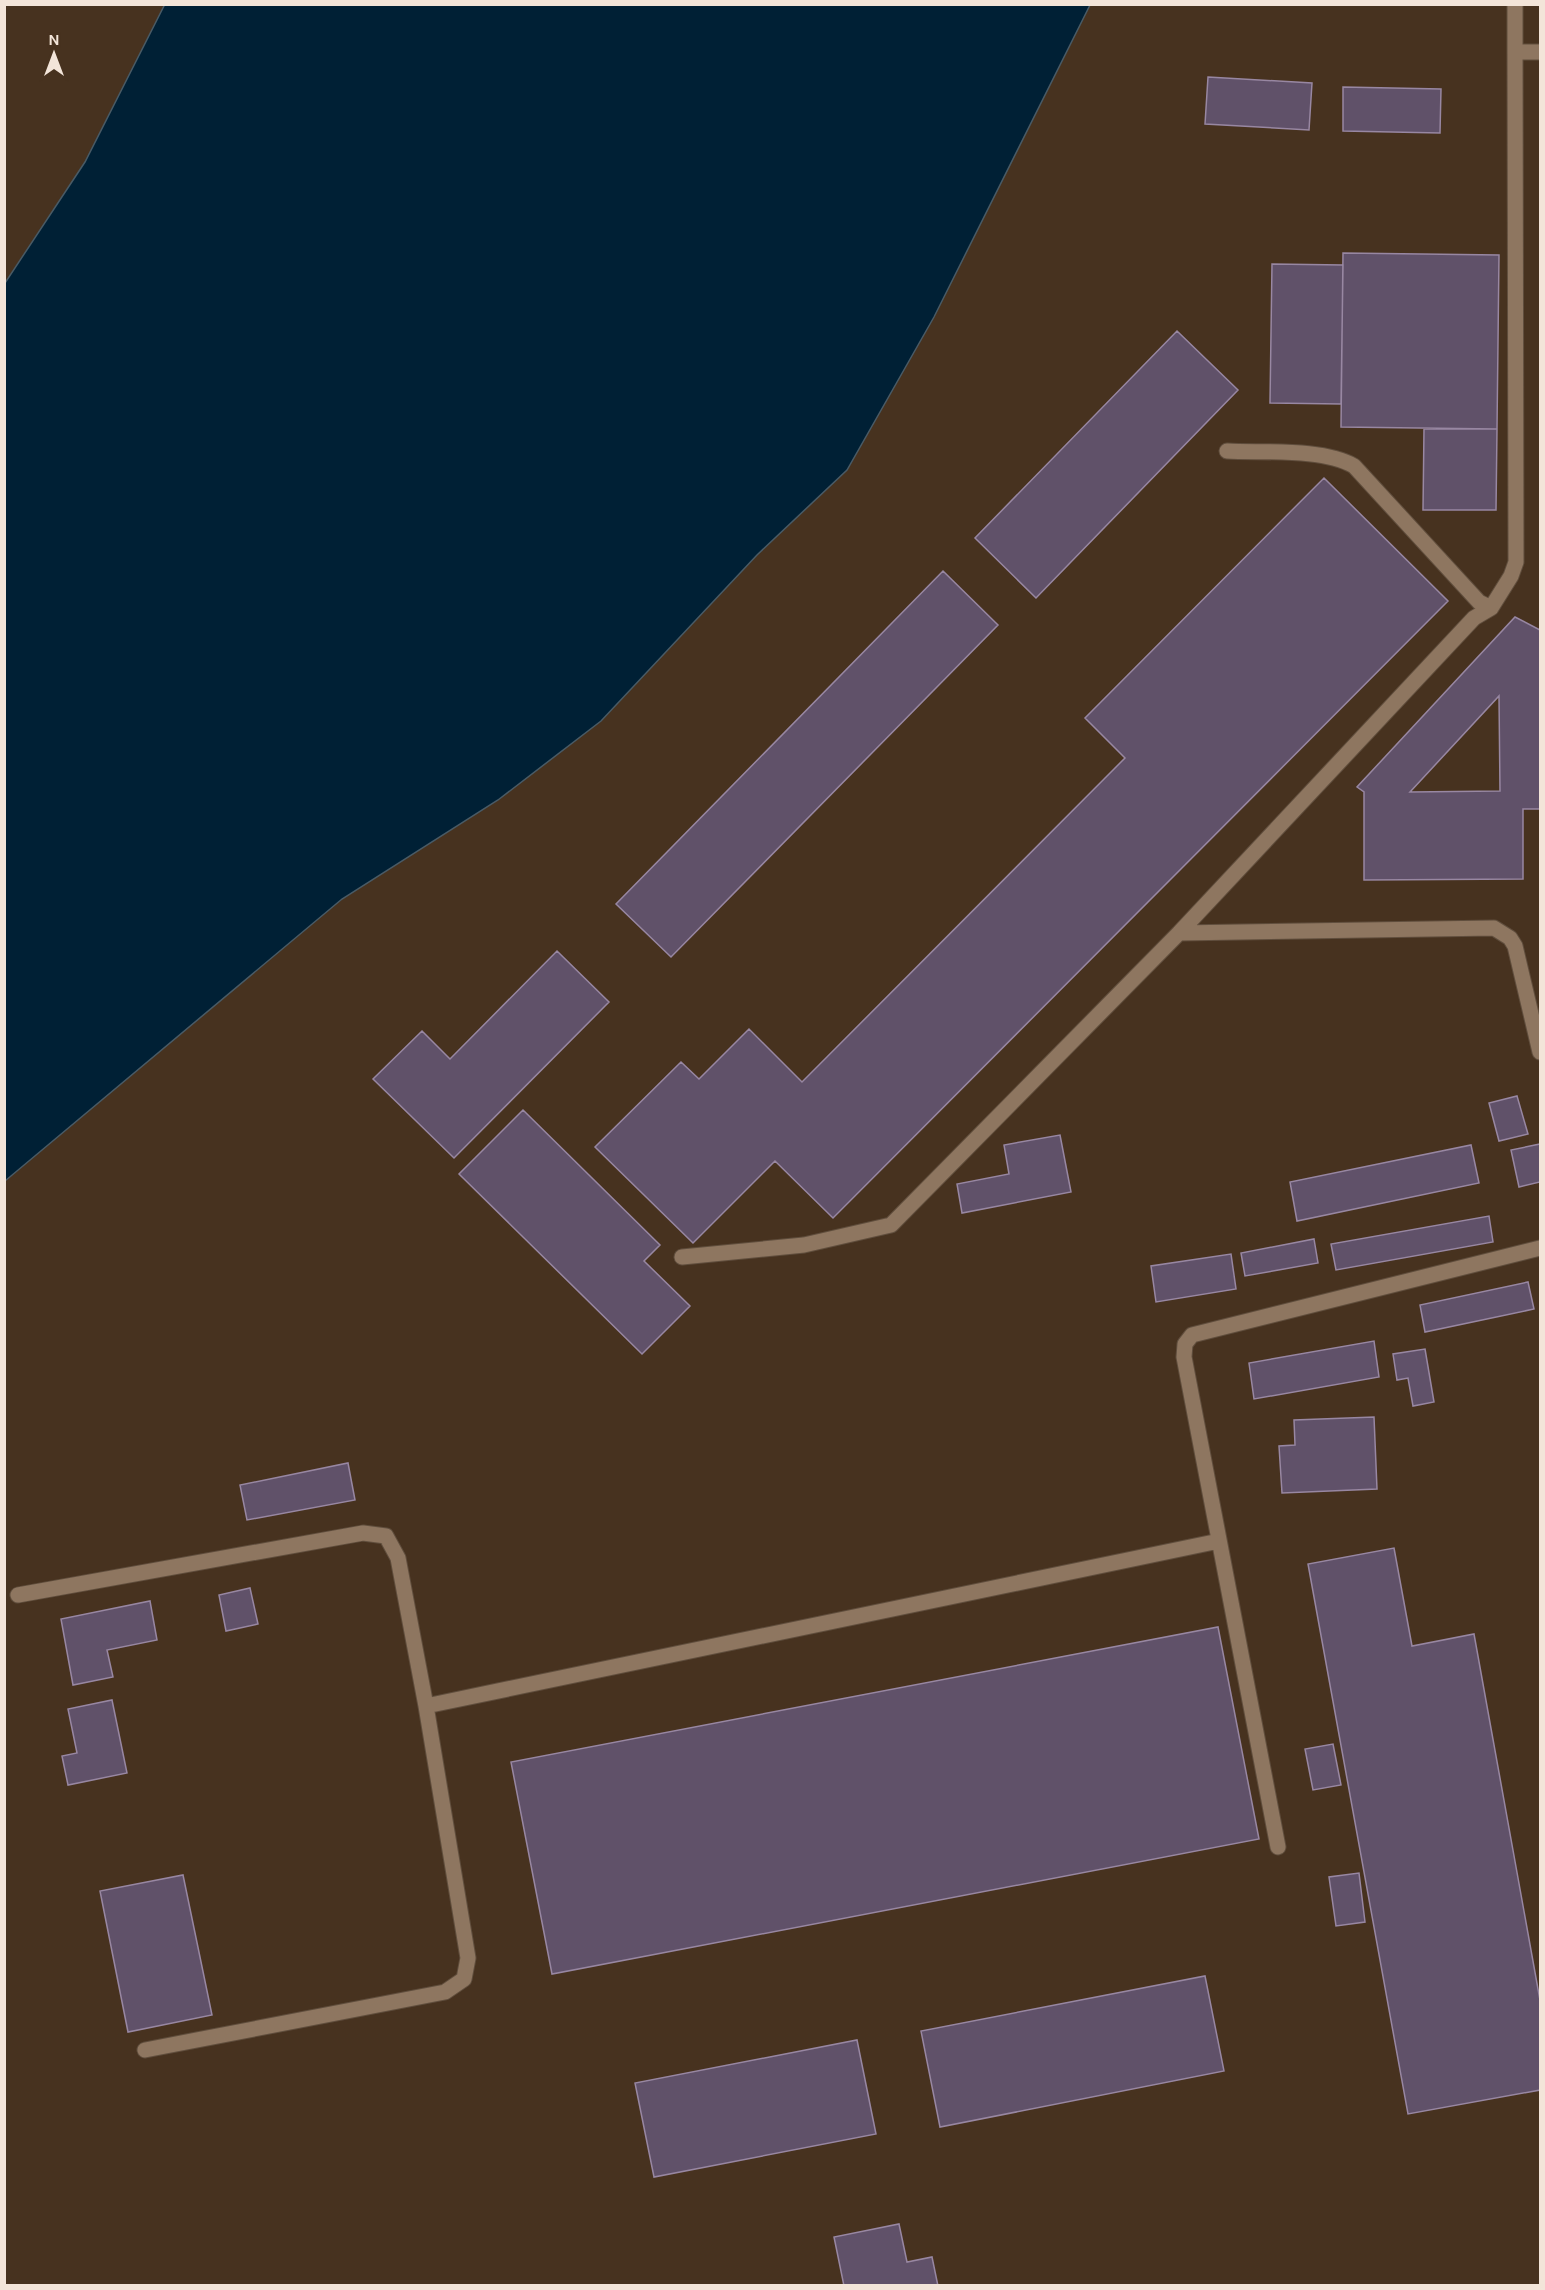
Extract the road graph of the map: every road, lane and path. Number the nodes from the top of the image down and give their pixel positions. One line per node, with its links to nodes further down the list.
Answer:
1 (1515, 4): 2 (lane)
2 (1515, 52): 3 (lane); 5 (lane)
3 (1540, 52)
4 (1227, 451): 5 (lane)
5 (1491, 608): 6 (lane)
6 (1179, 933): 7 (lane); 9 (lane)
7 (1540, 1053)
8 (1540, 1248): 10 (lane)
9 (682, 1257)
10 (1219, 1540): 12 (lane); 13 (lane)
11 (18, 1595): 12 (lane)
12 (426, 1706): 14 (lane)
13 (1278, 1847)
14 (145, 2050)

